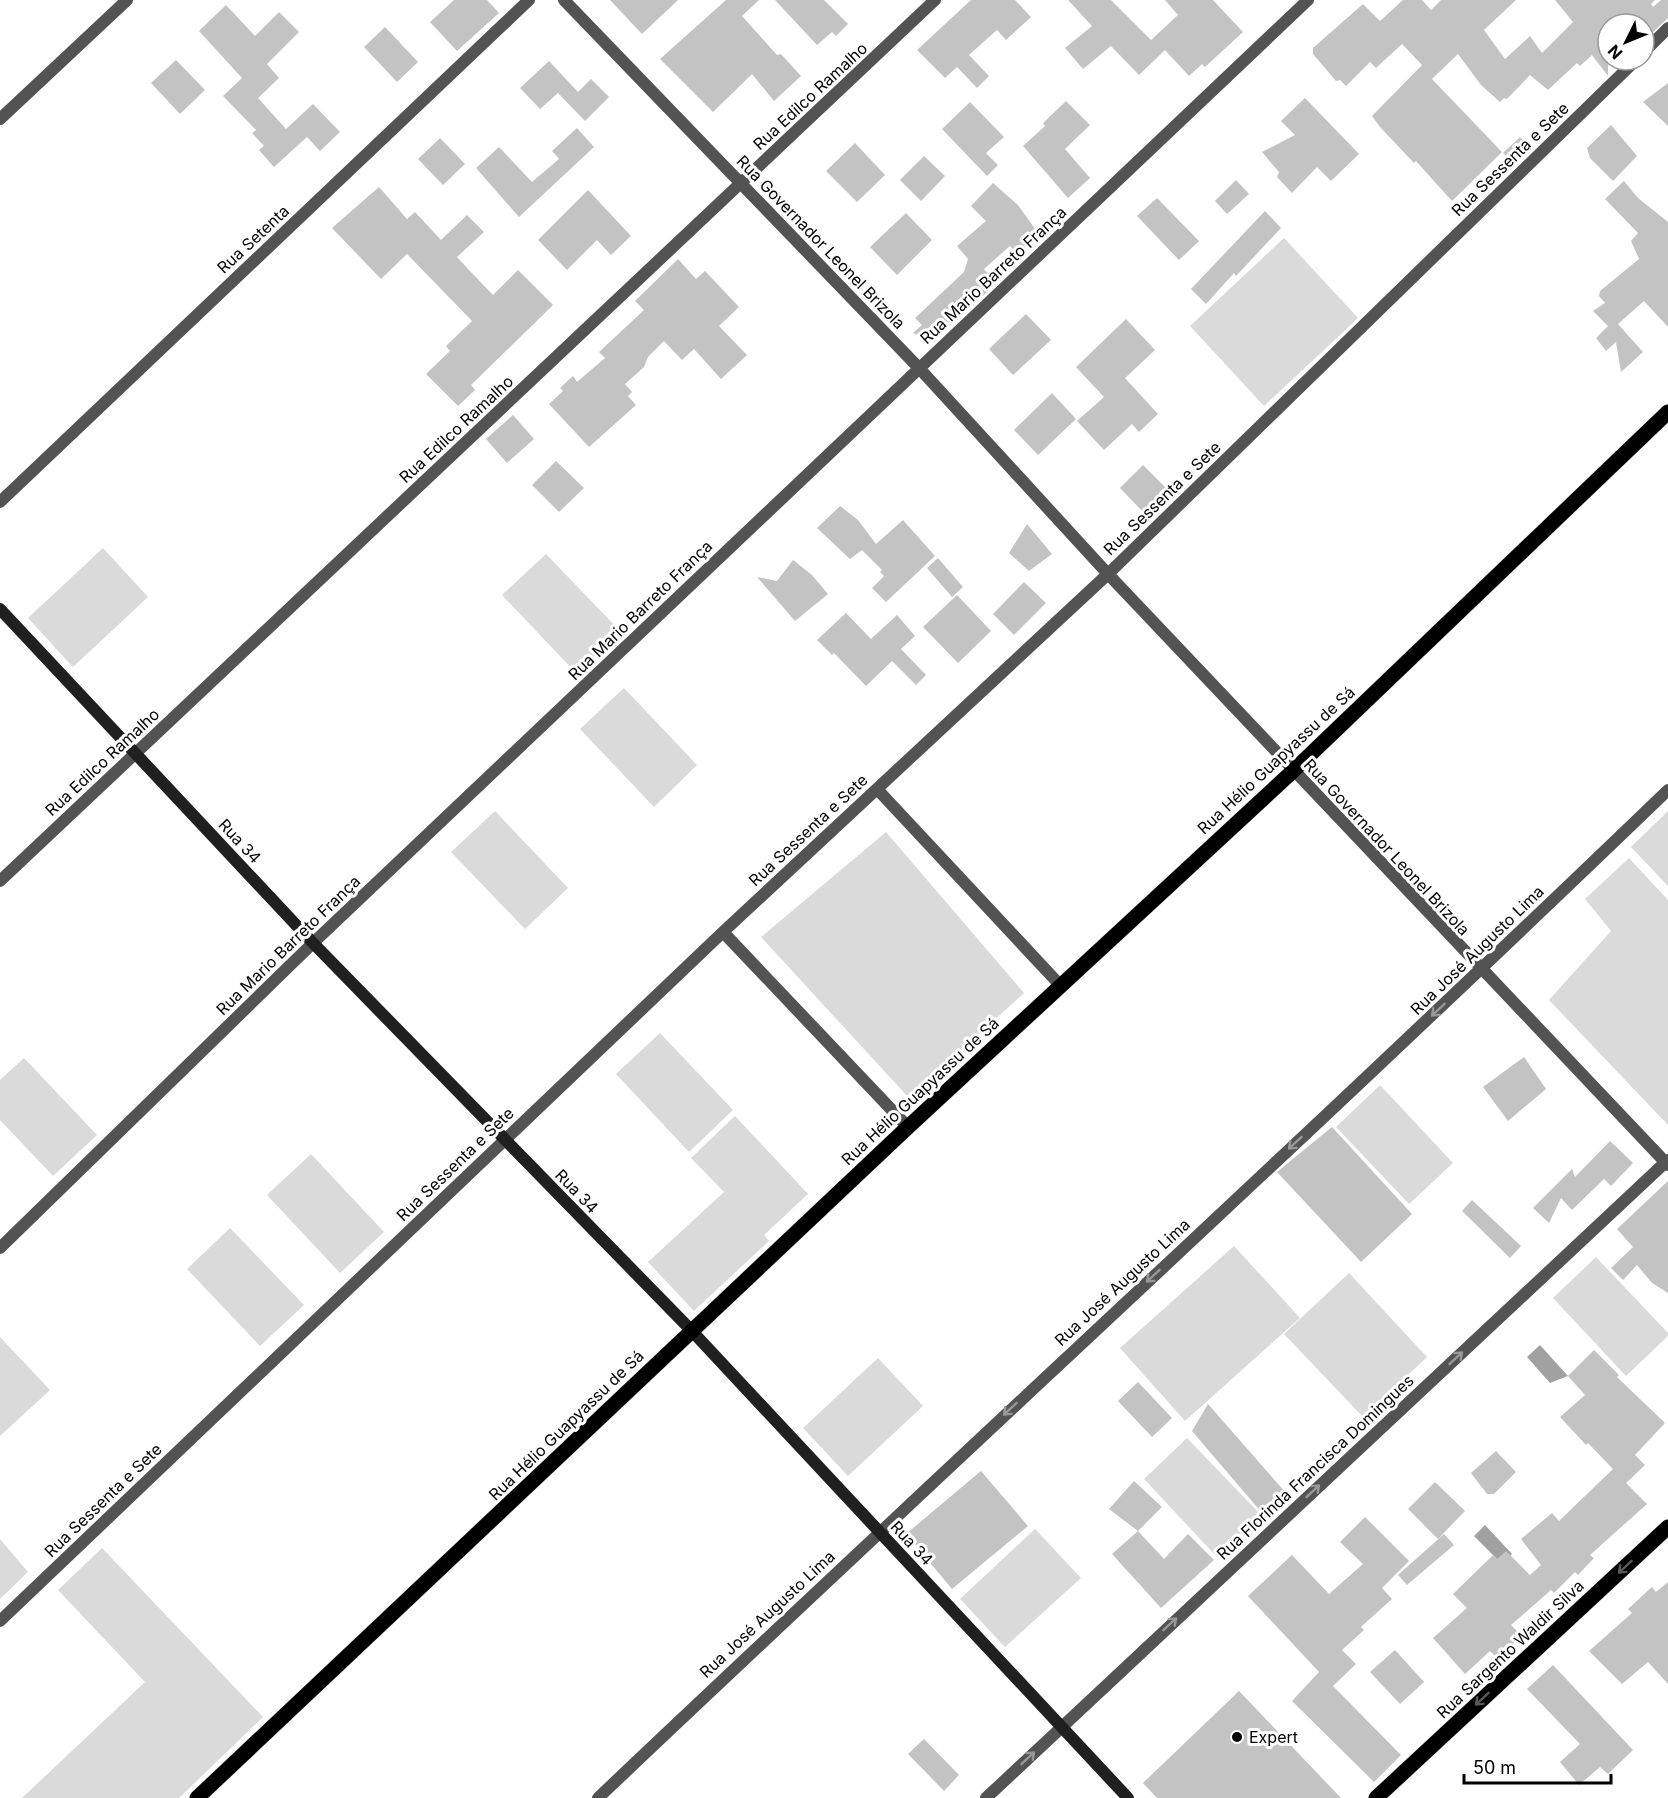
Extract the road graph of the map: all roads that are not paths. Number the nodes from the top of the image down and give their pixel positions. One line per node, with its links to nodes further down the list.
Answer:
1 (127, 0): 9 (street)
2 (529, 0): 13 (street, Rua Setenta)
3 (564, 0): 10 (street, Rua Governador Leonel Brizola)
4 (935, 0): 10 (street, Rua Edilco Ramalho)
5 (1308, 0): 11 (street, Rua Mario Barreto França)
6 (1668, 28): 7 (street)
7 (1656, 40)
8 (1623, 72): 14 (street, Rua Sessenta e Sete)
9 (0, 119)
10 (741, 184): 11 (street, Rua Governador Leonel Brizola); 16 (street, Rua Edilco Ramalho)
11 (919, 368): 14 (street, Rua Governador Leonel Brizola); 22 (street, Rua Mario Barreto França)
12 (1668, 412): 17 (main road, Rua Hélio Guapyassu de Sá)
13 (0, 502)
14 (1108, 574): 17 (street, Rua Governador Leonel Brizola); 18 (street, Rua Sessenta e Sete)
15 (0, 609): 16 (street, Rua 34)
16 (136, 753): 20 (street, Rua Edilco Ramalho); 22 (street, Rua 34)
17 (1293, 771): 23 (street, Rua Governador Leonel Brizola); 24 (main road, Rua Hélio Guapyassu de Sá)
18 (877, 789): 21 (street, Rua Sessenta e Sete); 24 (street)
19 (1668, 790): 23 (street, Rua José Augusto Lima)
20 (0, 881)
21 (723, 932): 25 (street); 26 (street, Rua Sessenta e Sete)
22 (313, 943): 26 (street, Rua 34); 28 (street, Rua Mario Barreto França)
23 (1481, 970): 27 (street, Rua Governador Leonel Brizola); 31 (street, Rua José Augusto Lima, one-way to 31)
24 (1060, 985): 25 (main road, Rua Hélio Guapyassu de Sá)
25 (908, 1126): 29 (main road, Rua Hélio Guapyassu de Sá)
26 (504, 1140): 29 (street, Rua 34); 32 (street, Rua Sessenta e Sete)
27 (1667, 1163): 33 (street, Rua Florinda Francisca Domingues, one-way to 27)
28 (0, 1248)
29 (691, 1330): 31 (street, Rua 34); 34 (main road, Rua Hélio Guapyassu de Sá)
30 (1668, 1527): 38 (main road, Rua Sargento Waldir Silva, one-way to 38)
31 (879, 1531): 33 (street, Rua 34); 35 (street, Rua José Augusto Lima)
32 (0, 1621)
33 (1062, 1726): 36 (street, Rua Florinda Francisca Domingues, one-way to 33); 37 (street, Rua 34)
34 (197, 1798)
35 (598, 1798)
36 (986, 1798)
37 (1128, 1798)
38 (1376, 1798)

